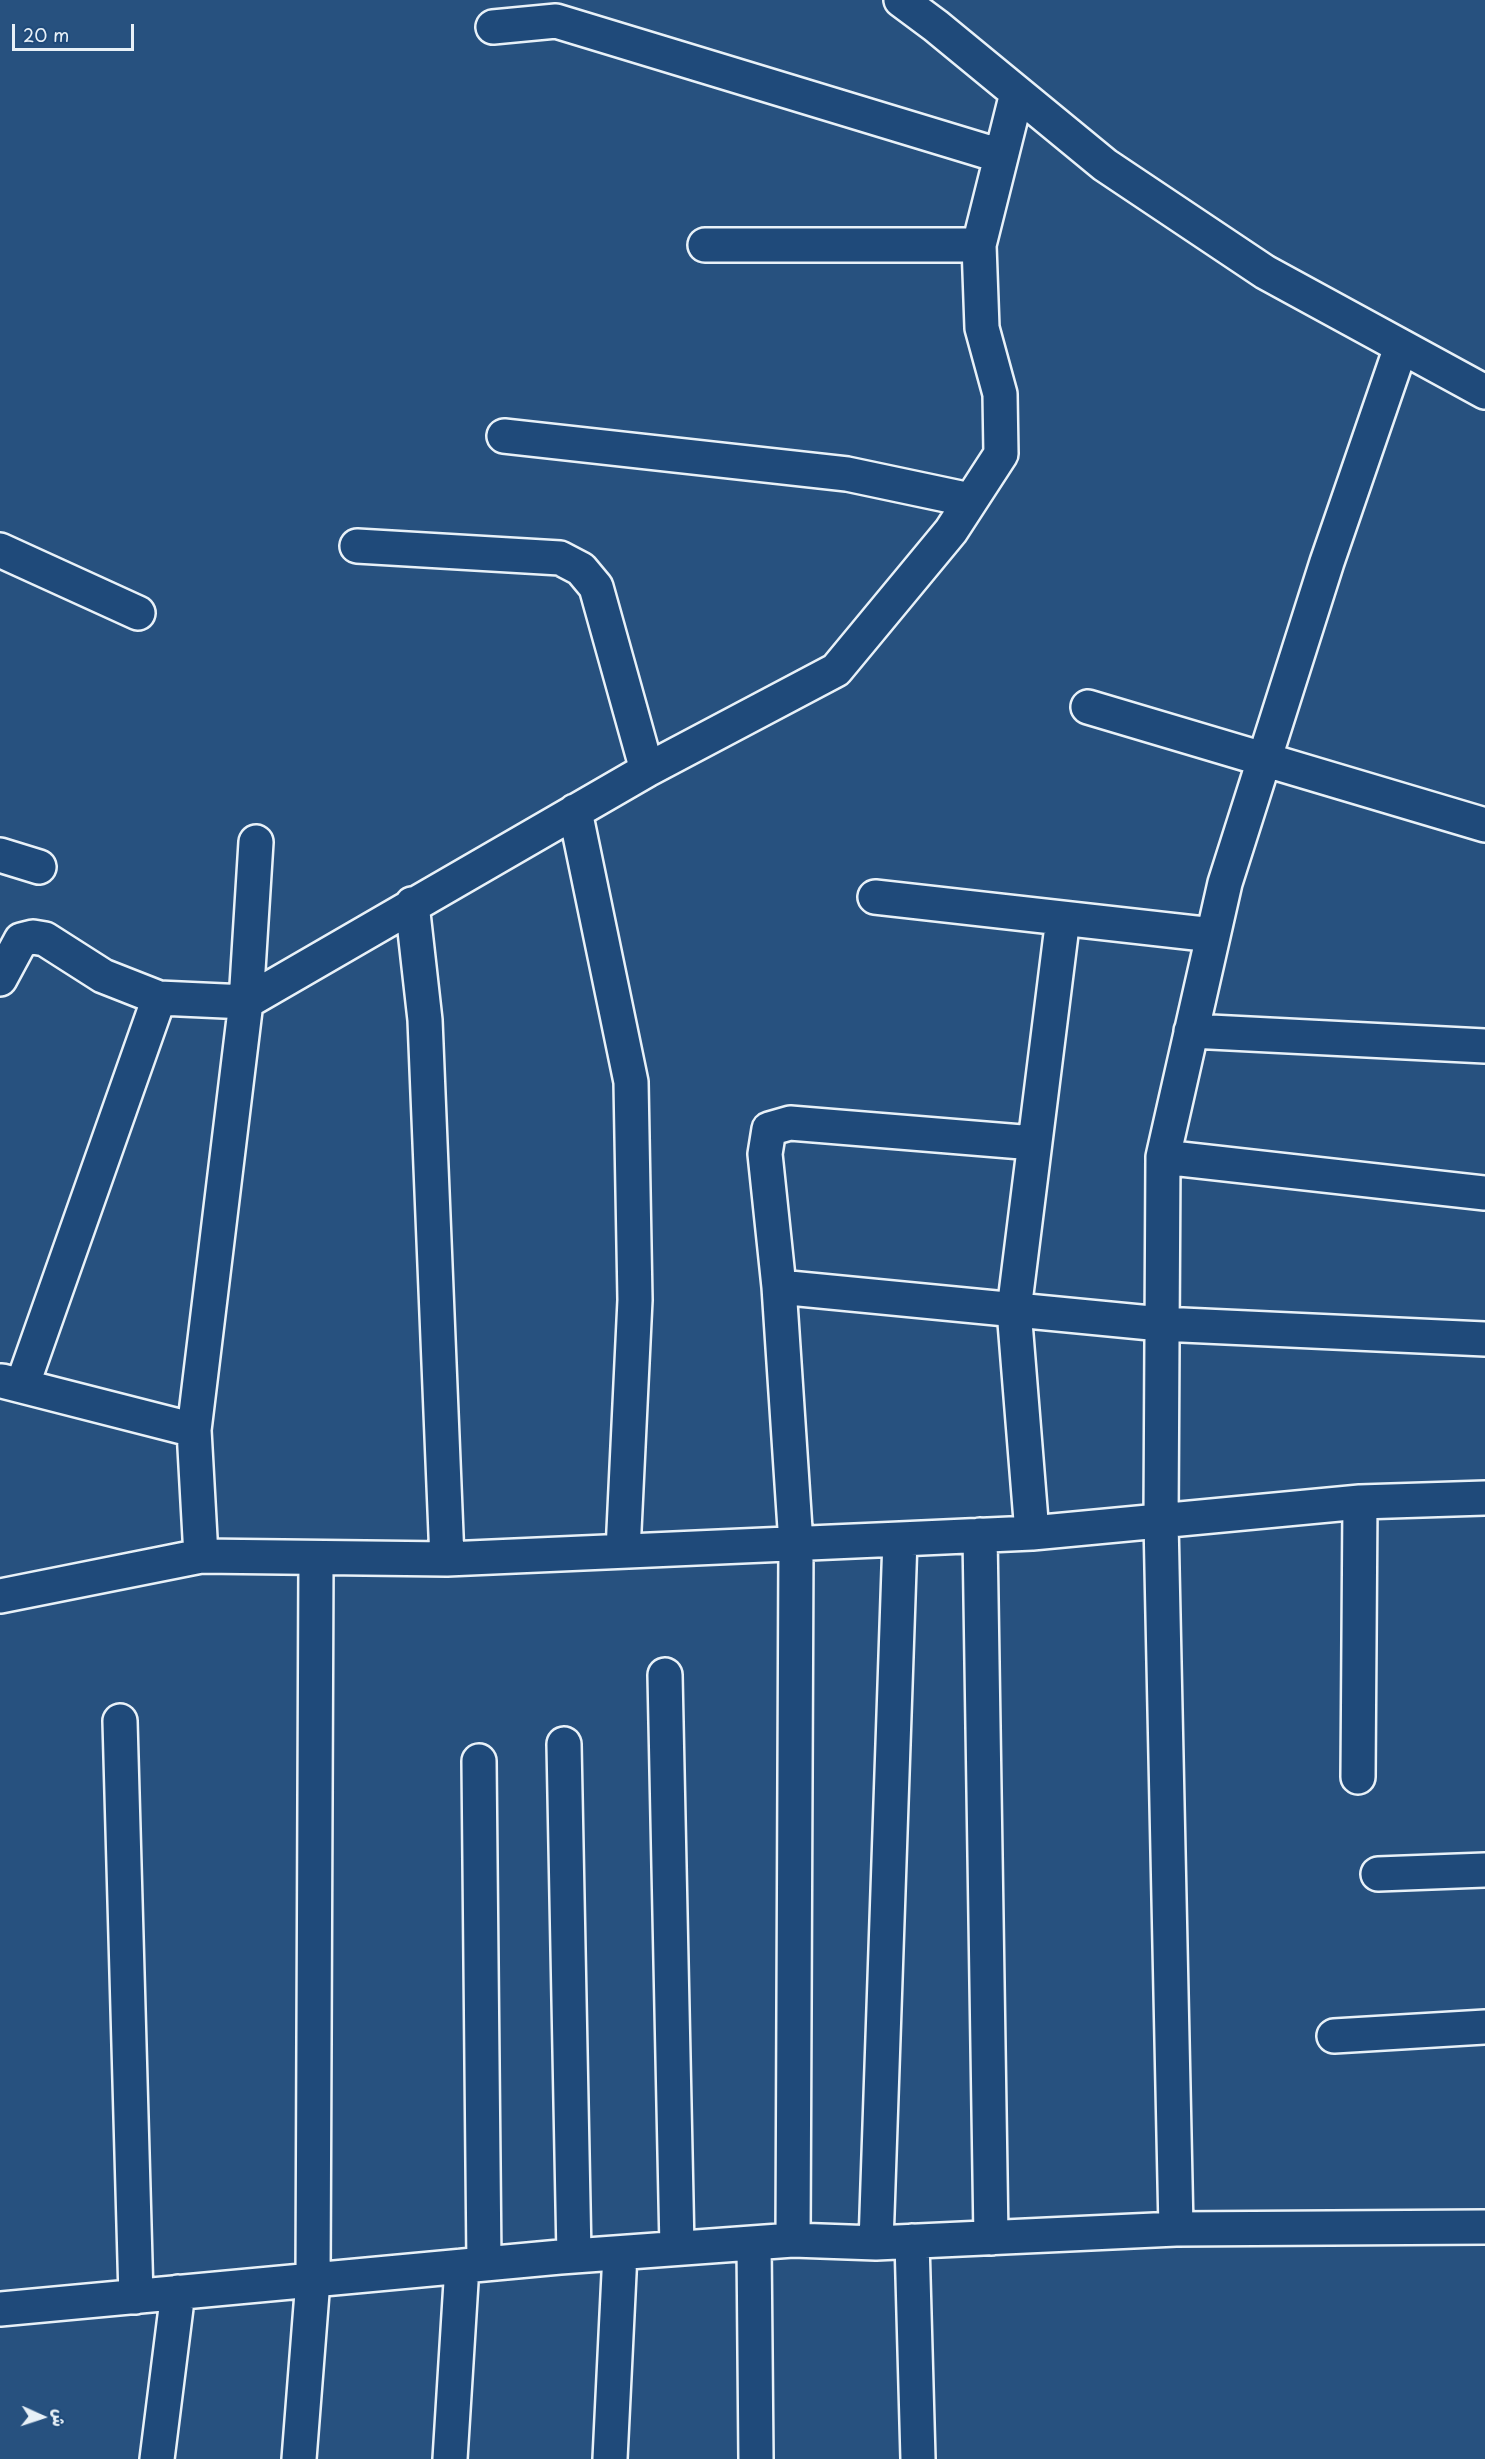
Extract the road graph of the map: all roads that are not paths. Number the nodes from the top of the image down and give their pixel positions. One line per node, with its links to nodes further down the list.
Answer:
1 (901, 0): 4 (street)
2 (560, 10): 3 (street); 5 (street)
3 (493, 27)
4 (1017, 93): 5 (street); 8 (street)
5 (1001, 156): 7 (street)
6 (705, 245): 7 (street)
7 (979, 245): 11 (street)
8 (1401, 347): 9 (street); 16 (street)
9 (1485, 392)
10 (504, 436): 11 (street)
11 (970, 500): 17 (street)
12 (357, 546): 17 (street)
13 (0, 550): 14 (street)
14 (138, 613)
15 (1088, 707): 16 (street)
16 (1264, 759): 19 (street); 26 (street)
17 (647, 770): 18 (street)
18 (575, 811): 24 (street); 48 (street)
19 (1485, 825)
20 (256, 842): 29 (street)
21 (0, 855): 22 (street)
22 (39, 867)
23 (875, 897): 25 (street)
24 (412, 904): 29 (street); 51 (street)
25 (1063, 918): 26 (street); 32 (street)
26 (1213, 935): 30 (street)
27 (0, 979): 28 (street)
28 (159, 998): 29 (street); 39 (street)
29 (246, 1002): 40 (street)
30 (1191, 1031): 31 (street); 33 (street)
31 (1485, 1046)
32 (1034, 1143): 35 (street); 36 (street)
33 (1163, 1157): 34 (street); 37 (street)
34 (1485, 1193)
35 (778, 1287): 36 (street); 47 (street)
36 (1014, 1310): 37 (street); 44 (street)
37 (1161, 1324): 38 (street); 43 (street)
38 (1485, 1338)
39 (11, 1383): 40 (street)
40 (194, 1430): 49 (street)
41 (1485, 1498): 42 (street)
42 (1360, 1502): 43 (street); 57 (street)
43 (1161, 1521): 44 (street); 63 (street)
44 (1032, 1533): 45 (street)
45 (980, 1535): 46 (street); 64 (street)
46 (900, 1539): 47 (street); 68 (street)
47 (796, 1544): 48 (street); 65 (street)
48 (623, 1551): 51 (street)
49 (201, 1556): 50 (street); 52 (street)
50 (316, 1558): 51 (street); 73 (street)
51 (447, 1559)
52 (0, 1596)
53 (665, 1675): 69 (street)
54 (120, 1721): 75 (street)
55 (564, 1744): 71 (street)
56 (479, 1761): 72 (street)
57 (1358, 1777)
58 (1485, 1870): 59 (street)
59 (1378, 1874)
60 (1485, 2027): 61 (street)
61 (1334, 2036)
62 (1485, 2227): 63 (street)
63 (1176, 2229): 64 (street)
64 (991, 2238): 66 (street)
65 (793, 2240): 67 (street); 68 (street)
66 (912, 2241): 68 (street); 82 (street)
67 (754, 2243): 69 (street); 81 (street)
68 (876, 2243)
69 (677, 2248): 70 (street)
70 (620, 2253): 71 (street); 80 (street)
71 (574, 2256): 72 (street)
72 (473, 2265): 73 (street); 79 (street)
73 (313, 2280): 74 (street); 78 (street)
74 (178, 2292): 75 (street); 77 (street)
75 (136, 2297): 76 (street)
76 (0, 2309)
77 (158, 2459)
78 (299, 2459)
79 (450, 2459)
80 (610, 2459)
81 (756, 2459)
82 (918, 2459)

